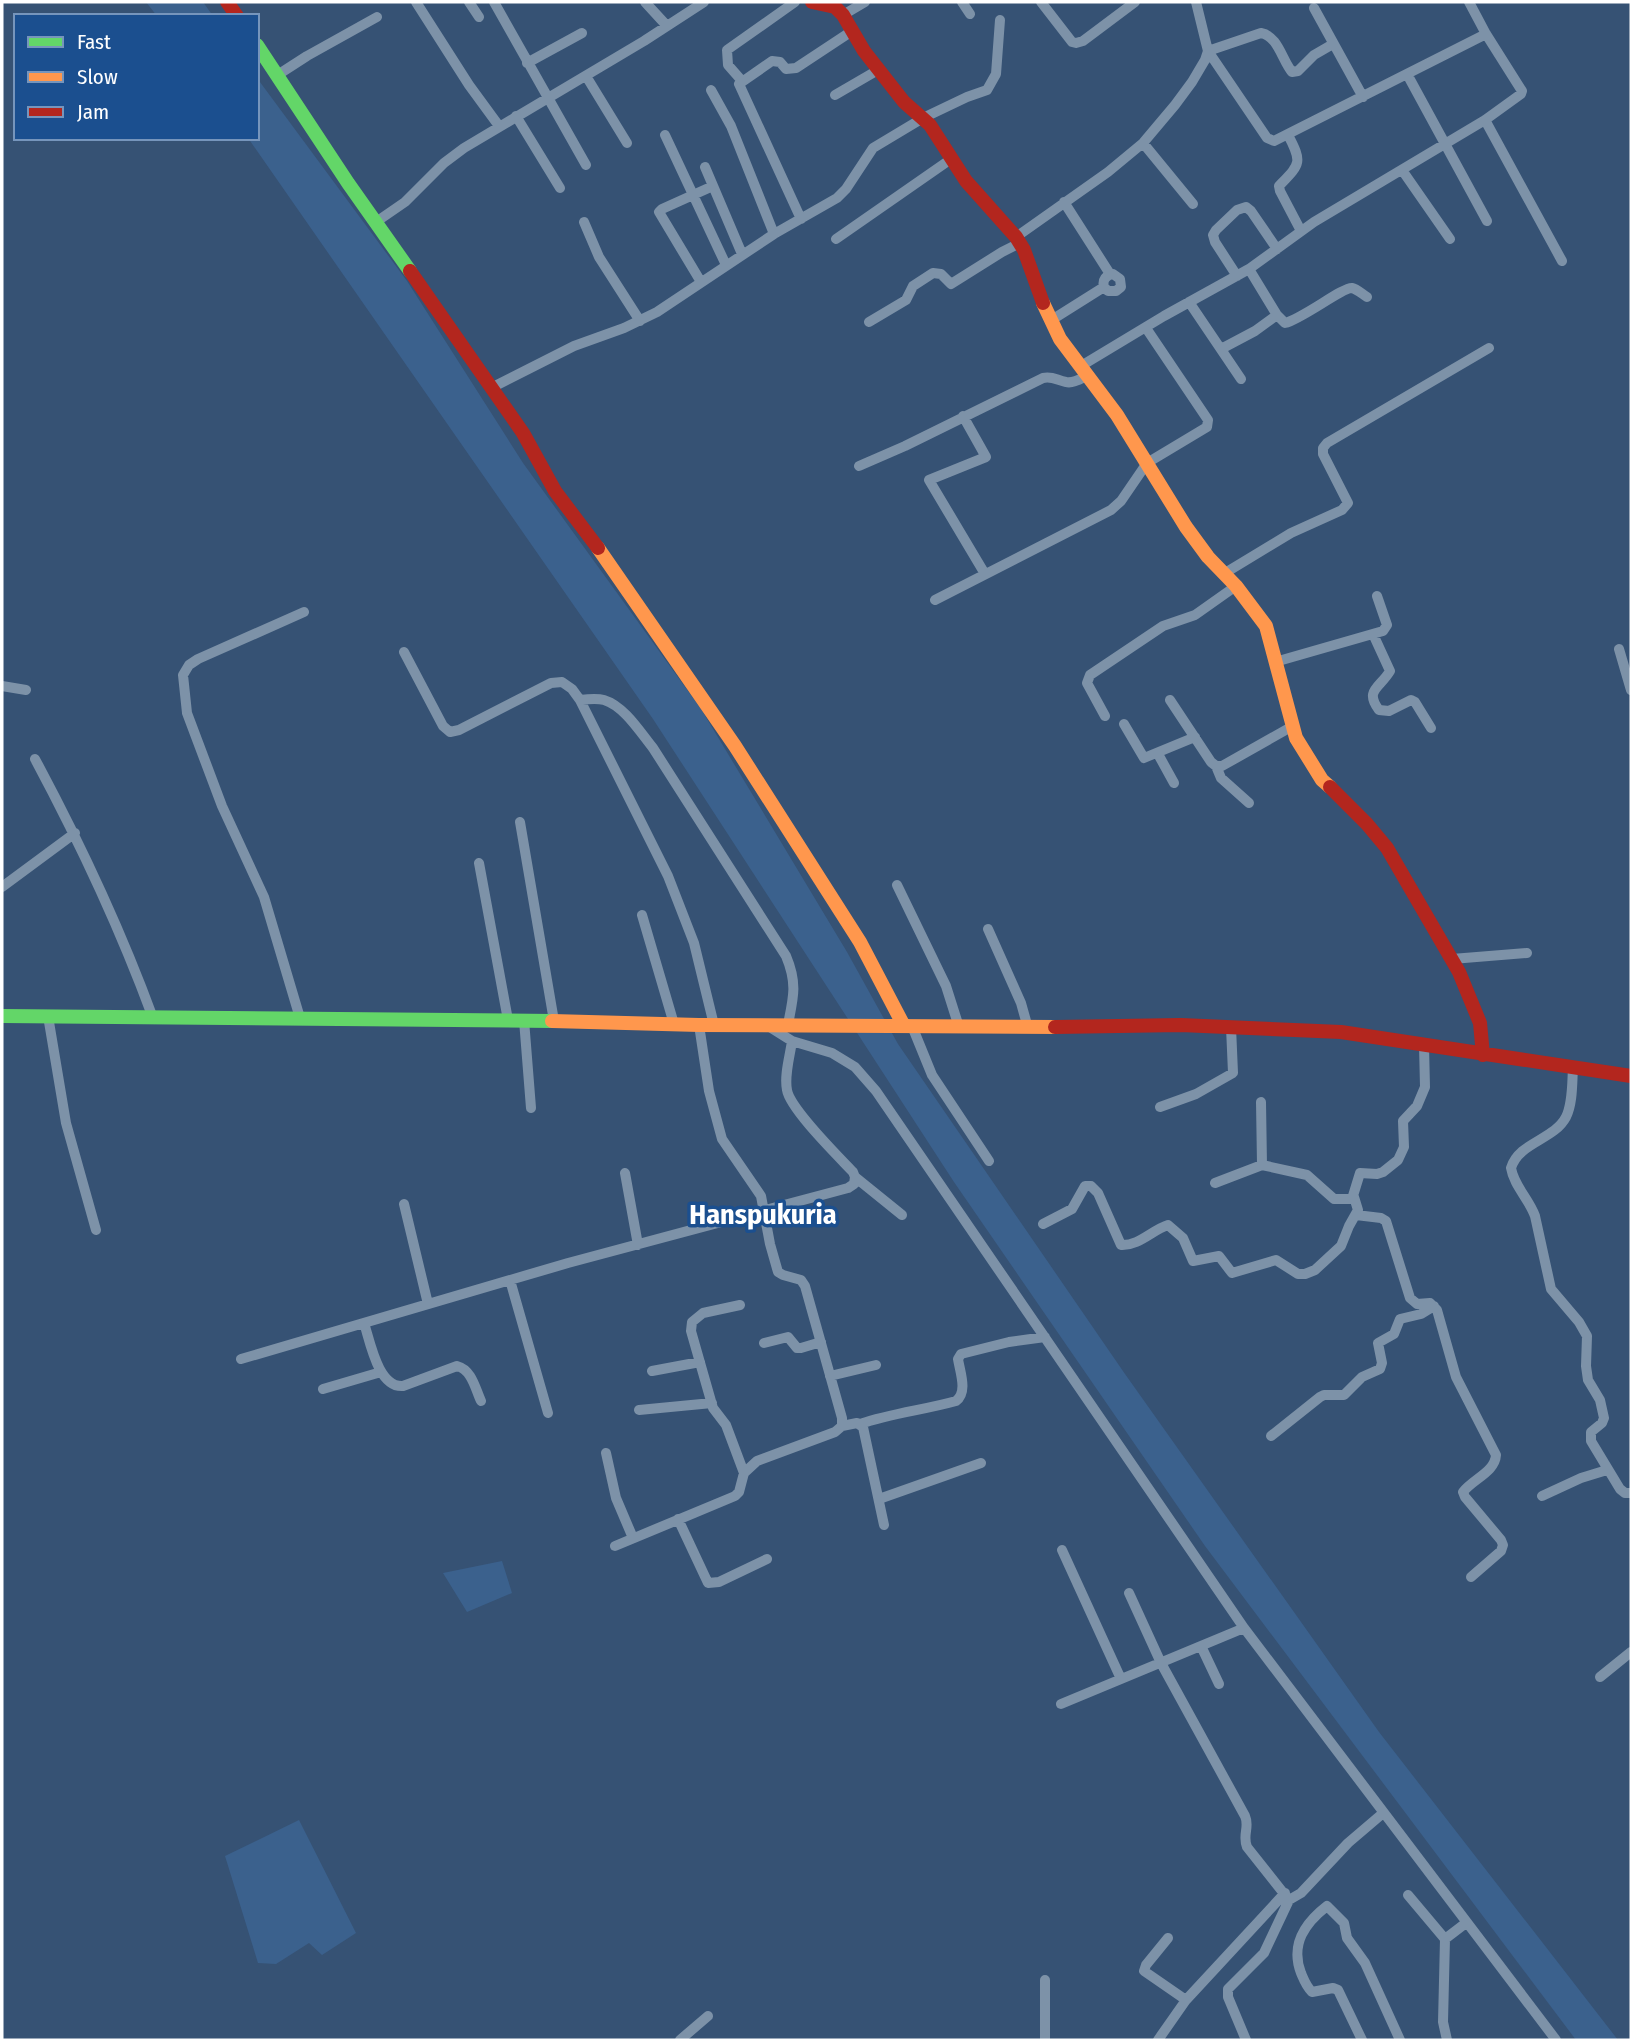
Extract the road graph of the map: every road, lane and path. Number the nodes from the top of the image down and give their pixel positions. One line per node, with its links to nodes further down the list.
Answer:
1 (416, 2): 40 (street)
2 (469, 2): 18 (street)
3 (494, 2): 27 (street)
4 (645, 2): 20 (street)
5 (704, 2): 20 (street)
6 (795, 2): 32 (street)
7 (812, 2): 16 (street)
8 (865, 2): 16 (street)
9 (962, 2): 15 (street)
10 (1041, 2): 11 (street)
11 (1135, 2)
12 (1196, 2): 26 (street)
13 (1469, 2): 23 (street)
14 (1314, 8): 24 (street)
15 (970, 13)
16 (843, 15): 21 (street)
17 (377, 17): 30 (street)
18 (479, 17)
19 (1000, 20): 38 (street)
20 (667, 26): 31 (street)
21 (852, 31): 28 (street); 32 (street)
22 (582, 33): 27 (street)
23 (1486, 34): 29 (street); 39 (street)
24 (1334, 44): 26 (street); 35 (street)
25 (259, 48): 30 (street)
26 (1208, 51): 42 (street); 44 (street)
27 (527, 63): 36 (street)
28 (878, 69): 34 (street); 38 (street)
29 (1407, 74): 35 (street); 45 (street)
30 (276, 76): 57 (street)
31 (586, 76): 36 (street); 43 (street)
32 (742, 80): 55 (street)
33 (712, 90): 60 (street)
34 (835, 95)
35 (1363, 97): 42 (street)
36 (547, 99): 37 (street); 47 (street)
37 (516, 116): 40 (street); 51 (street)
38 (923, 118): 46 (street); 55 (street)
39 (1485, 120): 45 (street); 66 (street)
40 (499, 126): 57 (street)
41 (666, 135): 52 (street)
42 (1288, 135): 59 (street)
43 (627, 143)
44 (1143, 143): 53 (street); 54 (street)
45 (1445, 144): 49 (street); 56 (street)
46 (951, 159): 61 (street); 63 (street)
47 (586, 165)
48 (705, 167): 50 (street)
49 (1402, 170): 59 (street); 62 (street)
50 (713, 186): 52 (street); 65 (street)
51 (560, 188)
52 (693, 194): 67 (street); 71 (street)
53 (1064, 202): 63 (street); 69 (street)
54 (1193, 204)
55 (801, 219): 60 (street)
56 (1488, 221)
57 (376, 222): 84 (street)
58 (584, 222): 76 (street)
59 (1301, 231): 64 (street)
60 (774, 233): 65 (street)
61 (836, 239)
62 (1450, 239)
63 (1018, 240): 77 (street); 78 (street)
64 (1277, 249): 68 (street); 70 (street)
65 (742, 254): 67 (street)
66 (1562, 261)
67 (726, 265): 71 (street)
68 (1249, 269): 70 (street); 75 (street)
69 (1110, 274): 72 (street); 72 (street)
70 (1237, 276): 74 (street)
71 (701, 282): 76 (street)
72 (1104, 287): 77 (street)
73 (1367, 297): 75 (street)
74 (1189, 302): 79 (street); 81 (street)
75 (1277, 315): 81 (street)
76 (640, 321): 84 (street)
77 (1050, 321): 82 (street)
78 (869, 322)
79 (1146, 328): 82 (street); 86 (street)
80 (1489, 348): 88 (street)
81 (1221, 349): 83 (street)
82 (1085, 371): 85 (street); 86 (street)
83 (1241, 379)
84 (491, 388): 133 (street)
85 (963, 416): 87 (street); 89 (street)
86 (1147, 463): 88 (street); 89 (street)
87 (859, 466)
88 (1225, 573): 90 (street)
89 (985, 574): 92 (street)
90 (1236, 586): 97 (street); 103 (street)
91 (1377, 596): 94 (street)
92 (935, 600)
93 (303, 612): 125 (street)
94 (1373, 634): 97 (street); 106 (street)
95 (1619, 649): 100 (street)
96 (404, 652): 101 (street)
97 (1275, 662): 105 (street)
98 (2, 686): 99 (street)
99 (26, 690)
100 (1631, 690)
101 (580, 700): 131 (street); 132 (street)
102 (1170, 700): 107 (street)
103 (1105, 716)
104 (1124, 724): 108 (street)
105 (1291, 727): 110 (street); 121 (street)
106 (1431, 728)
107 (1195, 737): 108 (street); 110 (street)
108 (1158, 754): 111 (street)
109 (35, 759): 114 (street)
110 (1216, 766): 112 (street)
111 (1174, 783)
112 (1249, 803)
113 (520, 822): 128 (street)
114 (75, 833): 117 (street); 124 (street)
115 (479, 863): 126 (street)
116 (897, 885): 134 (street)
117 (2, 887)
118 (642, 915): 129 (street)
119 (988, 929): 136 (street)
120 (1527, 953): 121 (street)
121 (1452, 959): 139 (street)
122 (2, 1016): 123 (street)
123 (48, 1016): 124 (street); 156 (street)
124 (153, 1018): 125 (street)
125 (300, 1018): 126 (street)
126 (508, 1020): 127 (street)
127 (524, 1020): 128 (street); 144 (street)
128 (554, 1021): 129 (street)
129 (674, 1024): 132 (street)
130 (765, 1024): 131 (street); 132 (street); 137 (street)
131 (788, 1024): 133 (street)
132 (706, 1025): 152 (street)
133 (904, 1026): 134 (street); 145 (street)
134 (958, 1027): 136 (street)
135 (1231, 1027): 136 (street); 138 (street); 143 (street)
136 (1028, 1028)
137 (792, 1041): 148 (street); 163 (street)
138 (1424, 1045): 139 (street); 150 (street)
139 (1483, 1055): 140 (street)
140 (1573, 1068): 141 (street); 182 (street)
141 (1631, 1076)
142 (1261, 1102): 146 (street)
143 (1160, 1107)
144 (531, 1108)
145 (989, 1161)
146 (1262, 1165): 149 (street); 150 (street)
147 (625, 1173): 157 (street)
148 (855, 1177): 152 (street); 154 (street)
149 (1215, 1183)
150 (1354, 1197): 153 (street)
151 (404, 1204): 159 (street)
152 (766, 1211): 157 (street); 164 (street)
153 (1356, 1214): 155 (street); 161 (street)
154 (902, 1215)
155 (1043, 1224)
156 (96, 1230)
157 (638, 1245): 158 (street)
158 (510, 1280): 159 (street); 176 (street)
159 (428, 1304): 162 (street)
160 (740, 1305): 167 (street)
161 (1434, 1306): 179 (street); 193 (street)
162 (364, 1323): 166 (street); 170 (street)
163 (1045, 1337): 177 (street); 195 (street)
164 (821, 1342): 165 (street); 171 (street)
165 (764, 1343)
166 (241, 1360)
167 (700, 1362): 169 (street); 174 (street)
168 (876, 1365): 171 (street)
169 (652, 1371)
170 (381, 1372): 172 (street); 173 (street)
171 (831, 1376): 178 (street)
172 (323, 1389)
173 (481, 1401)
174 (712, 1403): 175 (street); 183 (street)
175 (639, 1410)
176 (548, 1413)
177 (860, 1424): 178 (street); 186 (street)
178 (842, 1426): 183 (street)
179 (1271, 1436)
180 (606, 1453): 189 (street)
181 (981, 1463): 186 (street)
182 (1607, 1470): 184 (street); 185 (street)
183 (744, 1473): 187 (street)
184 (1631, 1493)
185 (1542, 1496)
186 (879, 1499): 188 (street)
187 (678, 1519): 189 (street); 192 (street)
188 (884, 1525)
189 (633, 1538): 190 (street)
190 (615, 1546)
191 (1062, 1550): 200 (street)
192 (767, 1559)
193 (1471, 1577)
194 (1129, 1592): 198 (street)
195 (1244, 1628): 196 (street); 203 (street)
196 (1200, 1646): 198 (street); 201 (street)
197 (1631, 1652): 199 (street)
198 (1161, 1663): 200 (street); 205 (street)
199 (1600, 1677)
200 (1121, 1679): 202 (street)
201 (1219, 1684)
202 (1061, 1704)
203 (1382, 1814): 205 (street); 219 (street)
204 (1408, 1895): 208 (street)
205 (1287, 1897): 210 (street); 215 (street)
206 (1462, 1926): 208 (street)
207 (1168, 1938): 210 (street)
208 (1445, 1939): 218 (street)
209 (1045, 1980): 213 (street)
210 (1186, 2000): 214 (street)
211 (708, 2016): 212 (street)
212 (680, 2040)
213 (1045, 2040)
214 (1158, 2040)
215 (1246, 2040)
216 (1362, 2040): 217 (street)
217 (1401, 2040)
218 (1447, 2040)
219 (1556, 2040)

